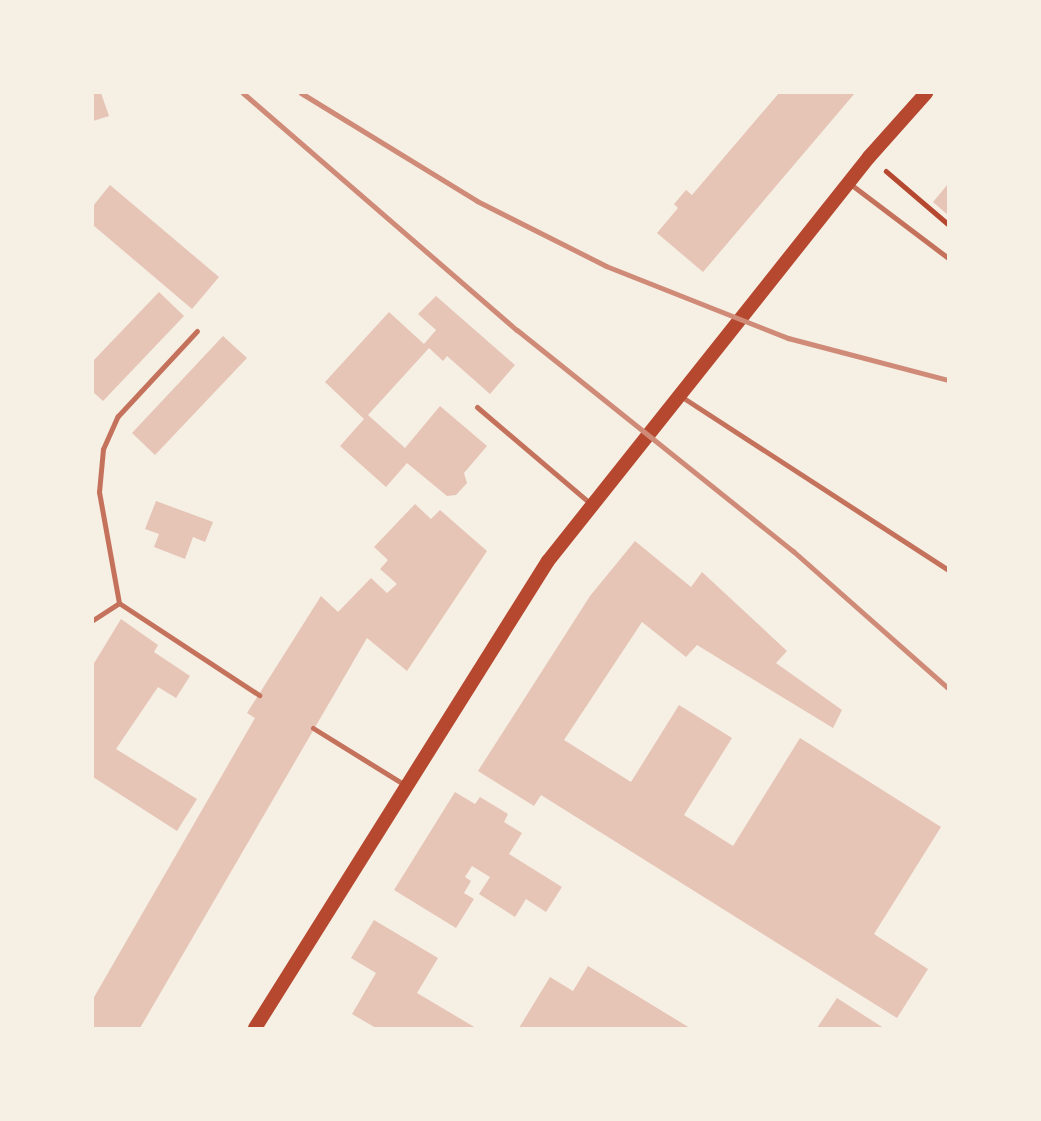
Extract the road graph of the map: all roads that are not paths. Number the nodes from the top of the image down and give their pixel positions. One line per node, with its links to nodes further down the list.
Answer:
1 (926, 93): 2 (main road)
2 (849, 183): 3 (lane); 5 (main road)
3 (948, 258)
4 (197, 331): 9 (lane)
5 (682, 397): 7 (main road); 8 (lane)
6 (477, 407): 7 (lane)
7 (593, 505): 13 (main road)
8 (948, 570)
9 (119, 603): 10 (lane); 11 (lane)
10 (93, 620)
11 (259, 695)
12 (313, 728): 13 (lane)
13 (405, 785): 14 (main road)
14 (255, 1028)

